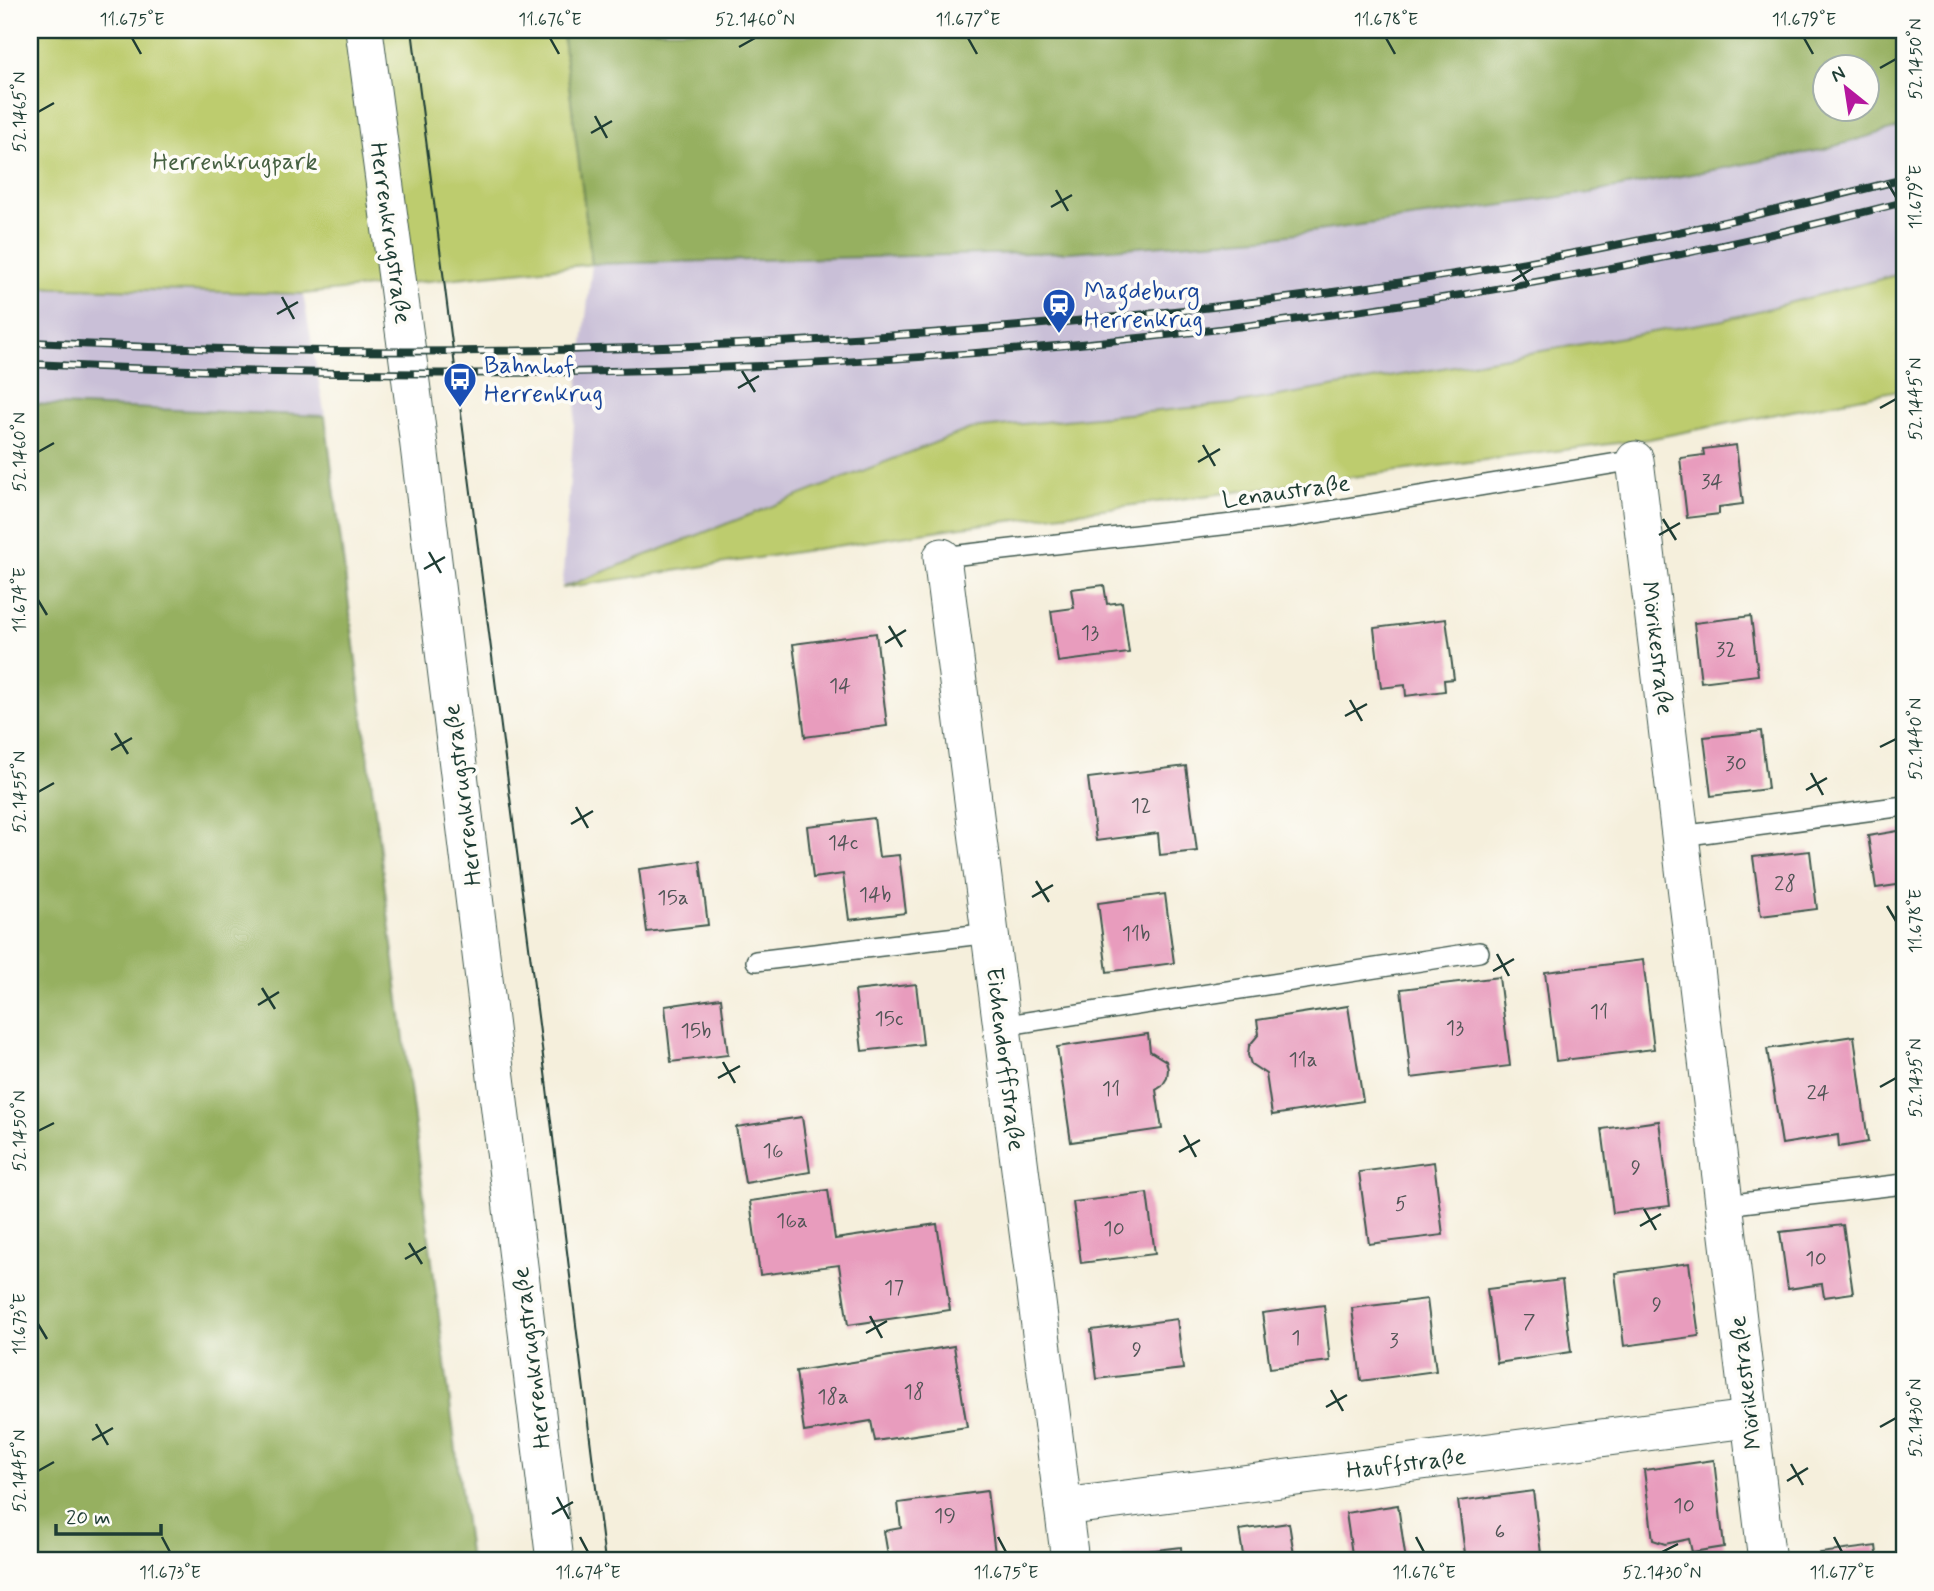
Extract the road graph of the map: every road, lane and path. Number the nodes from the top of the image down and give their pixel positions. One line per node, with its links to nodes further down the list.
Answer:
1 (364, 30): 14 (street, Herrenkrugstraße)
2 (1635, 460): 3 (lane, Lenaustraße); 5 (street, Mörikestraße)
3 (942, 558): 6 (street, Eichendorffstraße)
4 (1904, 806): 5 (lane)
5 (1681, 836): 11 (street, Mörikestraße)
6 (990, 933): 8 (lane); 9 (street, Eichendorffstraße)
7 (1479, 952): 9 (lane)
8 (756, 961)
9 (1002, 1026): 13 (street, Eichendorffstraße)
10 (1904, 1184): 11 (lane)
11 (1725, 1205): 12 (street, Mörikestraße)
12 (1748, 1419): 13 (street, Hauffstraße); 16 (street, Mörikestraße)
13 (1063, 1507): 15 (street, Eichendorffstraße)
14 (555, 1561)
15 (1070, 1561)
16 (1767, 1561)

